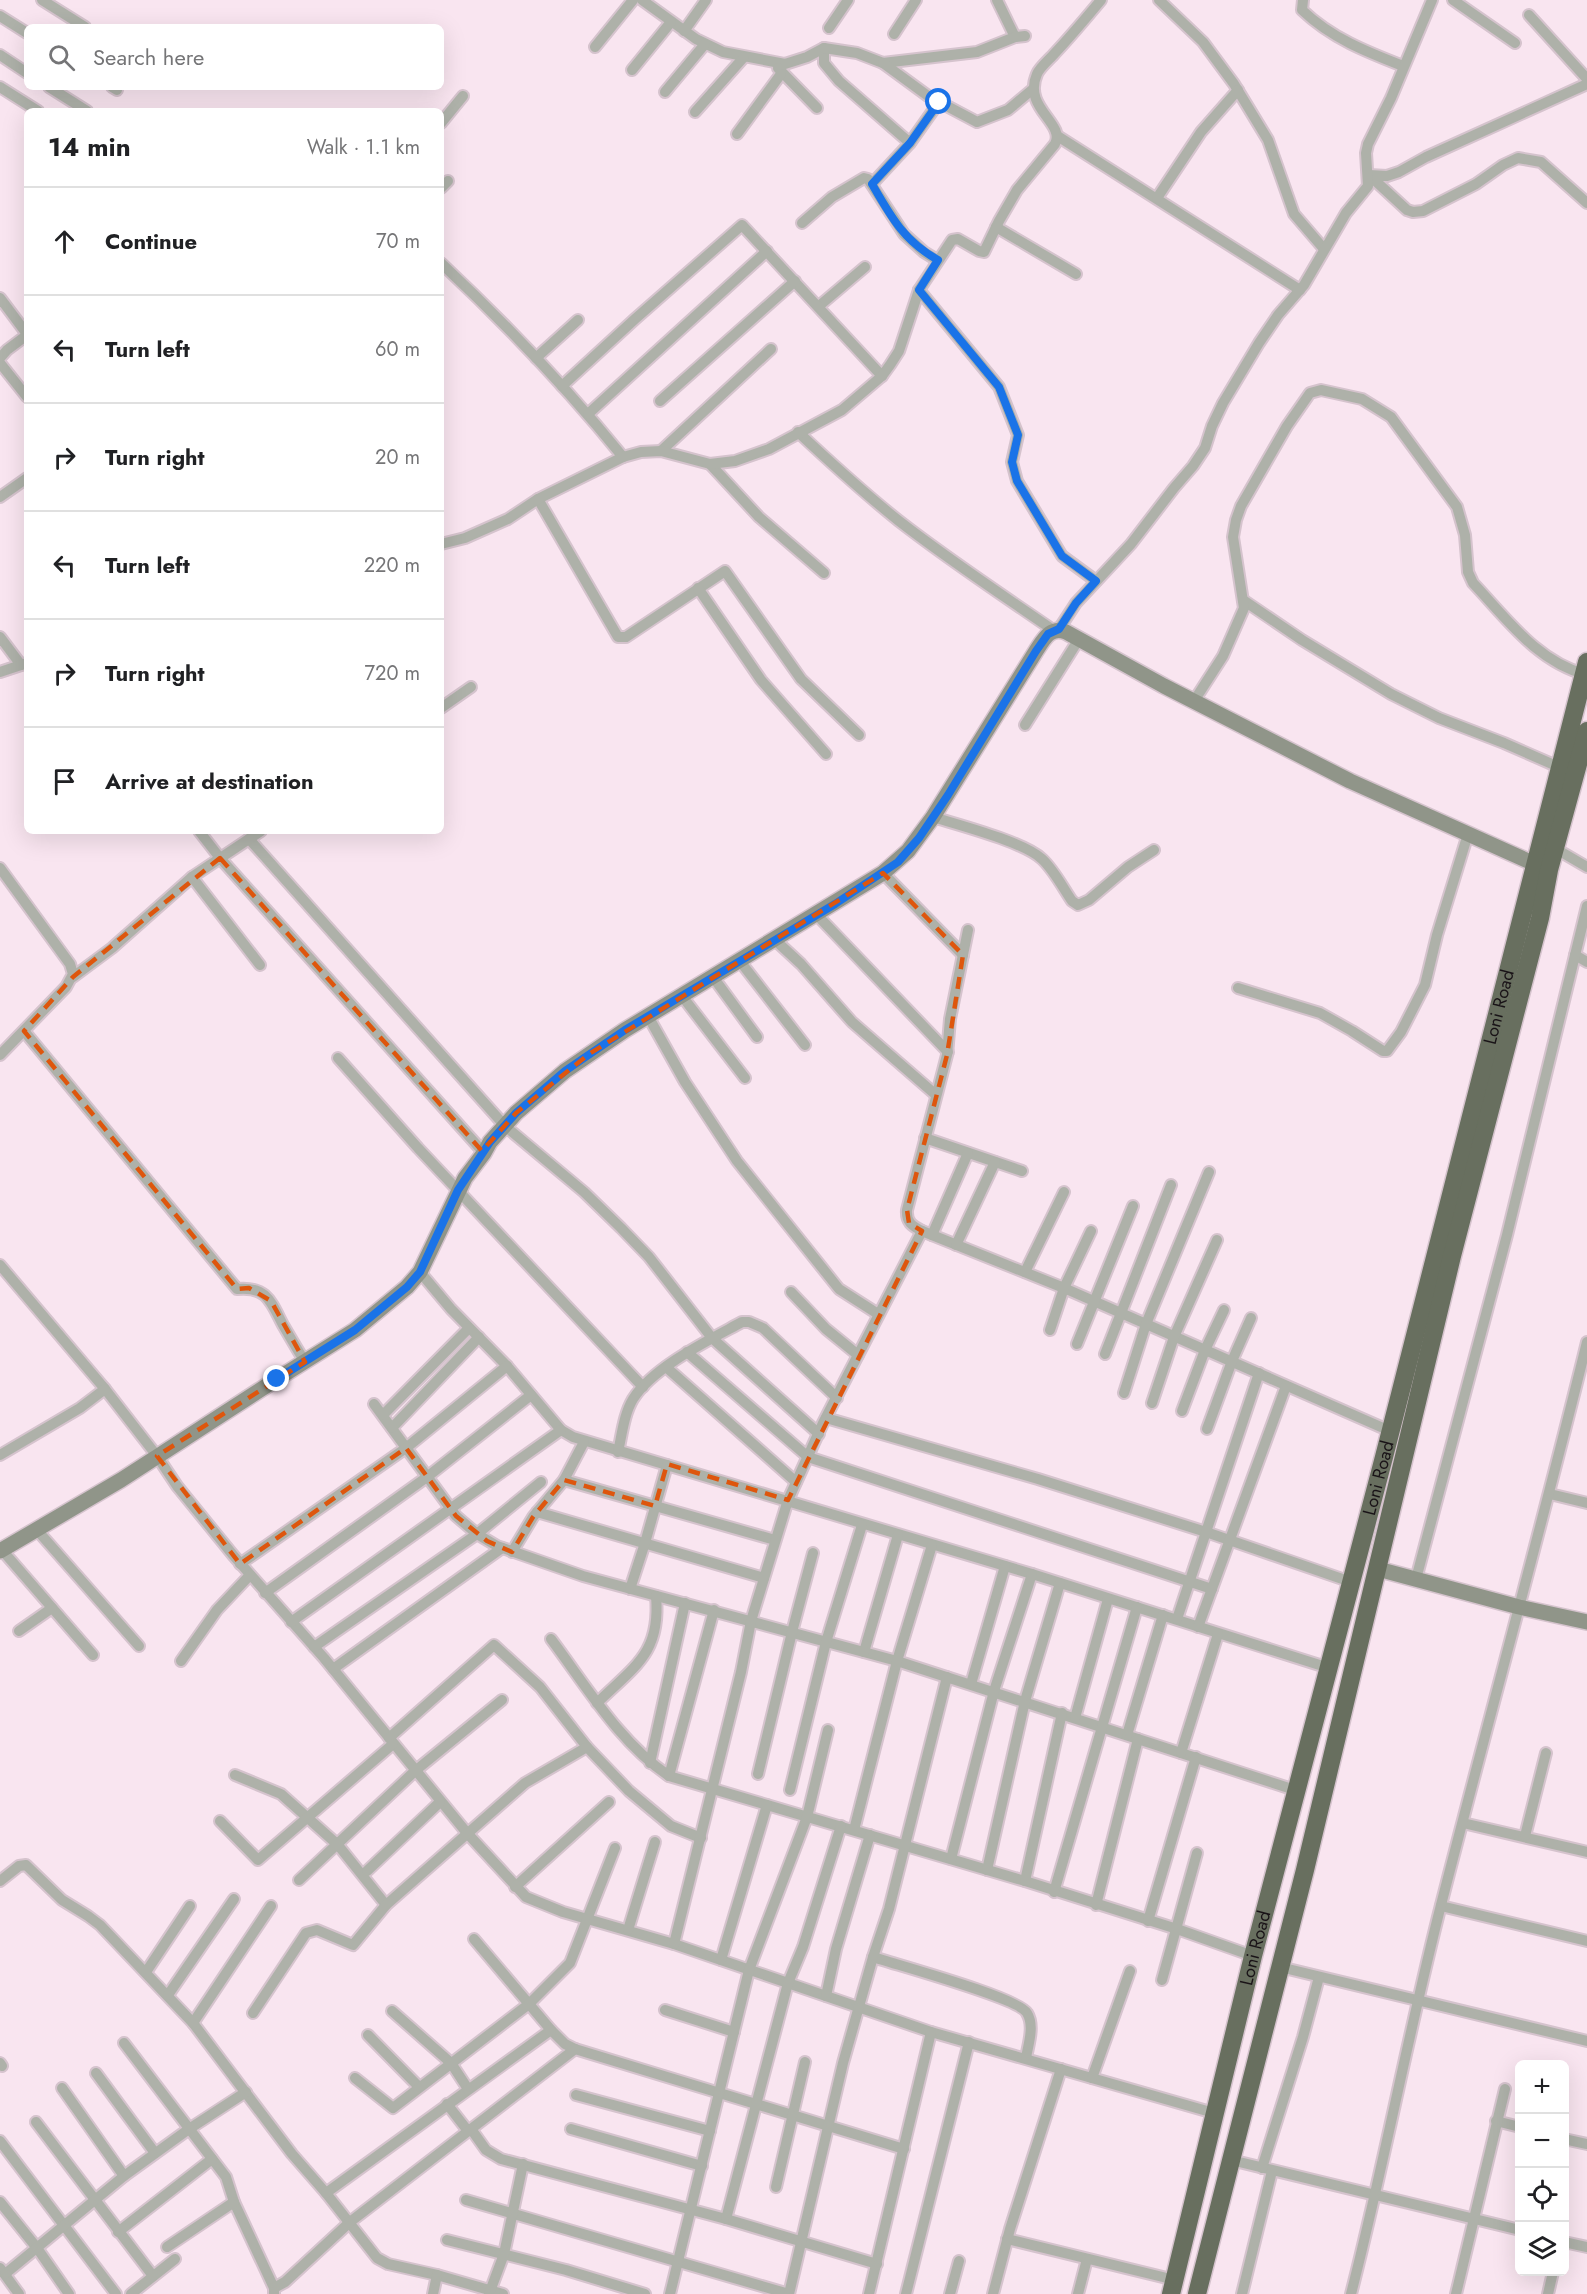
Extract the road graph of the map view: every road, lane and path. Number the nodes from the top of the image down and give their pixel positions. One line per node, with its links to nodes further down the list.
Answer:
1 (42, 0): 16 (street)
2 (633, 0): 23 (street)
3 (642, 0): 15 (street)
4 (706, 0): 19 (street)
5 (848, 0): 17 (street)
6 (916, 0): 20 (street)
7 (997, 0): 28 (street)
8 (1101, 0): 36 (street)
9 (1159, 0): 38 (street)
10 (1303, 0): 29 (street)
11 (1432, 0): 29 (street)
12 (1453, 0): 21 (street)
13 (1529, 15): 33 (street)
14 (0, 16): 18 (street)
15 (671, 22): 19 (street); 30 (street)
16 (80, 24)
17 (829, 28)
18 (24, 31)
19 (684, 31): 22 (street)
20 (894, 34)
21 (1515, 43)
22 (705, 44): 26 (street); 39 (street)
23 (595, 47)
24 (824, 48): 27 (street); 28 (street); 49 (street)
25 (0, 55): 31 (street)
26 (744, 57): 27 (street); 45 (street)
27 (774, 62): 32 (street)
28 (883, 63): 41 (street)
29 (1403, 66): 50 (street)
30 (632, 70)
31 (24, 71)
32 (781, 74): 44 (street); 47 (street)
33 (1587, 79)
34 (1587, 84): 50 (street)
35 (0, 87): 42 (street)
36 (1033, 89): 41 (street); 48 (street)
37 (54, 90): 43 (street)
38 (1238, 90): 52 (street); 56 (street)
39 (665, 92)
40 (463, 96): 46 (street)
41 (939, 102): 49 (street)
42 (33, 108)
43 (82, 108)
44 (817, 108)
45 (695, 112)
46 (444, 119)
47 (737, 134)
48 (1059, 137): 52 (street); 55 (street)
49 (910, 143): 51 (street)
50 (1369, 175): 53 (street); 56 (street)
51 (872, 184): 54 (street); 58 (street)
52 (1157, 198): 64 (street)
53 (1587, 203)
54 (802, 223)
55 (996, 227): 58 (street); 61 (street)
56 (1324, 249): 64 (street)
57 (766, 251): 62 (street); 75 (street); 78 (street)
58 (938, 260): 63 (street)
59 (444, 266): 72 (street)
60 (865, 267): 66 (street)
61 (1076, 274)
62 (795, 281): 66 (street); 77 (street)
63 (919, 290): 74 (street); 88 (street)
64 (1300, 290): 88 (street)
65 (0, 298): 68 (street)
66 (819, 306): 74 (street)
67 (578, 320): 72 (street)
68 (24, 330)
69 (24, 336): 71 (street)
70 (771, 349): 80 (street)
71 (0, 358)
72 (536, 358): 75 (street)
73 (0, 363): 76 (street)
74 (882, 375): 79 (street)
75 (562, 386): 78 (street)
76 (24, 393)
77 (660, 401)
78 (588, 414): 81 (street)
79 (798, 432): 82 (street); 91 (street)
80 (661, 451): 81 (street); 82 (street)
81 (622, 457): 85 (street)
82 (710, 464): 87 (street)
83 (24, 480): 84 (street)
84 (0, 497)
85 (538, 500): 86 (street); 89 (street)
86 (444, 543)
87 (824, 573)
88 (1096, 581): 91 (street)
89 (698, 588): 102 (street); 103 (street)
90 (1243, 600): 95 (street); 98 (street); 104 (street)
91 (1056, 630): 93 (street); 105 (street)
92 (0, 637): 94 (street)
93 (1079, 639): 98 (street); 100 (street)
94 (24, 664): 96 (street)
95 (1586, 671): 104 (highway, Loni Road)
96 (0, 672)
97 (471, 687): 99 (street)
98 (1194, 701): 108 (street)
99 (444, 706)
100 (1025, 725)
101 (1587, 731): 110 (highway, Loni Road)
102 (859, 735)
103 (826, 754)
104 (1561, 768): 110 (highway, Loni Road)
105 (933, 817): 111 (street); 116 (street)
106 (201, 834): 112 (street)
107 (256, 834): 109 (street)
108 (1468, 834): 113 (street); 129 (street)
109 (249, 839): 112 (street); 140 (street)
110 (1549, 845): 113 (highway, Loni Road); 114 (street)
111 (1154, 850)
112 (220, 858): 117 (street); 142 (street)
113 (1543, 867): 148 (highway, Loni Road)
114 (1587, 867)
115 (0, 868): 127 (street)
116 (883, 873): 119 (street); 122 (street)
117 (192, 877): 126 (street); 127 (street)
118 (1587, 906): 123 (street)
119 (817, 915): 121 (street); 135 (street)
120 (968, 930): 122 (street)
121 (774, 939): 124 (street); 139 (street)
122 (963, 955): 135 (street)
123 (1575, 955): 125 (street); 236 (street)
124 (739, 960): 128 (street); 134 (street)
125 (1587, 962)
126 (260, 965)
127 (73, 977): 132 (street)
128 (713, 977): 130 (street); 133 (street)
129 (1238, 988)
130 (682, 996): 131 (street); 138 (street)
131 (648, 1016): 140 (street); 163 (street)
132 (24, 1031): 136 (street); 179 (street)
133 (757, 1037)
134 (805, 1046)
135 (948, 1052): 139 (street)
136 (0, 1055)
137 (338, 1058): 149 (street)
138 (745, 1078)
139 (936, 1095): 141 (street)
140 (505, 1126): 142 (street); 171 (street)
141 (925, 1138): 143 (street); 153 (street)
142 (484, 1153): 149 (street)
143 (968, 1153): 144 (street); 153 (street)
144 (995, 1162): 145 (street); 155 (street)
145 (1022, 1172)
146 (1209, 1172): 166 (street)
147 (1171, 1185): 164 (street)
148 (1462, 1185): 197 (highway, Loni Road); 206 (highway, Loni Road)
149 (458, 1190): 157 (street); 184 (street)
150 (1064, 1192): 158 (street)
151 (1133, 1206): 161 (street)
152 (1091, 1231): 159 (street)
153 (927, 1233): 155 (street); 163 (street)
154 (1217, 1240): 170 (street)
155 (956, 1245): 158 (street)
156 (0, 1265): 185 (street)
157 (420, 1272): 167 (street); 179 (street)
158 (1025, 1272): 159 (street)
159 (1064, 1288): 161 (street); 168 (street)
160 (791, 1292): 177 (street)
161 (1093, 1301): 164 (street); 173 (street)
162 (1224, 1310): 174 (street)
163 (878, 1314): 177 (street)
164 (1120, 1314): 166 (street); 176 (street)
165 (1251, 1318): 178 (street)
166 (1146, 1324): 170 (street); 186 (street)
167 (469, 1328): 169 (street); 192 (street)
168 (1050, 1330)
169 (478, 1337): 180 (street); 194 (street)
170 (1174, 1337): 174 (street); 189 (street)
171 (712, 1338): 175 (street); 188 (street); 198 (street)
172 (1587, 1342): 212 (street)
173 (1077, 1344)
174 (1205, 1350): 178 (street); 191 (street)
175 (687, 1353): 181 (street); 204 (street)
176 (1106, 1354)
177 (858, 1355): 188 (street)
178 (1232, 1360): 182 (street); 195 (street)
179 (304, 1362): 203 (street)
180 (507, 1366): 187 (street); 200 (street)
181 (666, 1367): 184 (street); 211 (street)
182 (1259, 1373): 183 (street); 220 (street)
183 (1286, 1386): 197 (street); 224 (street)
184 (643, 1387): 201 (street)
185 (105, 1389): 202 (street); 203 (street)
186 (1124, 1393)
187 (531, 1395): 196 (street); 208 (street)
188 (837, 1398): 193 (street)
189 (1152, 1403)
190 (374, 1404): 192 (street)
191 (1182, 1412)
192 (383, 1415): 194 (street)
193 (826, 1418): 198 (street); 220 (street)
194 (392, 1428): 200 (street)
195 (1207, 1429)
196 (561, 1430): 199 (street); 216 (street)
197 (1390, 1431): 205 (highway, Loni Road)
198 (819, 1434): 204 (street)
199 (584, 1442): 201 (street); 209 (street)
200 (406, 1448): 208 (street); 230 (street)
201 (618, 1452): 207 (street)
202 (0, 1455)
203 (158, 1456): 219 (street); 230 (street)
204 (808, 1457): 211 (street); 237 (street)
205 (1384, 1457): 206 (highway); 238 (highway, Loni Road)
206 (1403, 1461): 232 (highway, Loni Road)
207 (667, 1465): 213 (street); 215 (street)
208 (427, 1477): 216 (street); 242 (street)
209 (564, 1480): 215 (street); 217 (street)
210 (541, 1482): 221 (street)
211 (796, 1482): 213 (street)
212 (1550, 1494): 214 (street); 247 (street)
213 (789, 1500): 218 (street); 223 (street)
214 (1587, 1503)
215 (655, 1506): 223 (street); 225 (street)
216 (449, 1508): 221 (street); 253 (street)
217 (537, 1512): 225 (street); 227 (street)
218 (862, 1525): 222 (street); 260 (street)
219 (37, 1530): 228 (street); 261 (street)
220 (1206, 1533): 224 (street); 237 (street)
221 (477, 1534): 227 (street); 262 (street)
222 (898, 1535): 226 (street); 263 (street)
223 (775, 1540): 235 (street)
224 (1229, 1540): 238 (street); 241 (street)
225 (645, 1543): 235 (street); 240 (street)
226 (932, 1545): 231 (street); 266 (street)
227 (507, 1550): 240 (street); 268 (street)
228 (1, 1551): 248 (street)
229 (813, 1553): 257 (street)
230 (240, 1564): 234 (street)
231 (1005, 1566): 233 (street); 270 (street)
232 (1378, 1569): 236 (street); 337 (highway, Loni Road)
233 (1032, 1574): 239 (street); 271 (street)
234 (249, 1575): 242 (street); 265 (street)
235 (764, 1578): 252 (street)
236 (1416, 1579): 247 (street)
237 (1189, 1581): 241 (street); 251 (street)
238 (1351, 1582): 267 (highway, Loni Road)
239 (1060, 1583): 244 (street); 273 (street)
240 (630, 1589): 243 (street)
241 (1212, 1589): 255 (street)
242 (265, 1593): 253 (street)
243 (657, 1596): 245 (street); 274 (street)
244 (1108, 1599): 246 (street); 276 (street)
245 (685, 1603): 249 (street); 286 (street)
246 (1137, 1607): 250 (street); 277 (street)
247 (1519, 1607): 254 (street); 300 (street)
248 (52, 1608): 256 (street); 264 (street)
249 (714, 1610): 252 (street); 290 (street)
250 (1163, 1615): 251 (street); 279 (street)
251 (1177, 1619): 255 (street)
252 (751, 1621): 257 (street); 291 (street)
253 (291, 1622): 262 (street)
254 (1587, 1622)
255 (1198, 1627): 258 (street)
256 (19, 1631)
257 (792, 1632): 260 (street); 288 (street)
258 (1218, 1634): 267 (street); 283 (street)
259 (551, 1639): 274 (street)
260 (826, 1642): 263 (street); 292 (street)
261 (139, 1646)
262 (314, 1647): 268 (street)
263 (864, 1652): 266 (street)
264 (93, 1655)
265 (181, 1661)
266 (897, 1661): 269 (street); 302 (street)
267 (1329, 1668): 293 (highway, Loni Road)
268 (333, 1670): 281 (street)
269 (947, 1677): 270 (street); 309 (street)
270 (970, 1684): 271 (street)
271 (994, 1691): 273 (street); 313 (street)
272 (502, 1700): 287 (street)
273 (1025, 1701): 275 (street); 314 (street)
274 (597, 1703): 286 (street)
275 (1062, 1713): 276 (street); 318 (street)
276 (1075, 1718): 277 (street)
277 (1101, 1726): 279 (street); 320 (street)
278 (828, 1730): 298 (street)
279 (1127, 1735): 280 (street)
280 (1138, 1739): 283 (street); 323 (street)
281 (391, 1741): 282 (street); 287 (street); 297 (street)
282 (587, 1747): 303 (street); 306 (street)
283 (1181, 1753): 285 (street)
284 (1546, 1753): 305 (street)
285 (1196, 1757): 293 (street); 328 (street)
286 (650, 1763): 290 (street)
287 (415, 1771): 294 (street); 308 (street)
288 (758, 1774)
289 (235, 1775): 297 (street)
290 (669, 1776): 291 (street)
291 (713, 1789): 296 (street); 306 (street)
292 (790, 1790)
293 (1295, 1790): 334 (highway, Loni Road)
294 (440, 1802): 303 (street); 315 (street)
295 (609, 1802): 319 (street)
296 (767, 1805): 298 (street); 336 (street)
297 (306, 1817): 299 (street); 308 (street)
298 (807, 1817): 301 (street); 338 (street)
299 (220, 1821)
300 (1463, 1823): 305 (street); 326 (street)
301 (841, 1826): 302 (street); 343 (street)
302 (854, 1830): 304 (street)
303 (467, 1833): 319 (street); 322 (street)
304 (870, 1835): 309 (street); 345 (street)
305 (1525, 1836): 311 (street)
306 (700, 1838): 333 (street)
307 (655, 1842): 330 (street)
308 (338, 1845): 316 (street); 322 (street)
309 (905, 1845): 313 (street); 335 (street)
310 (615, 1848): 327 (street)
311 (1587, 1852)
312 (1197, 1853): 329 (street)
313 (951, 1859): 314 (street)
314 (987, 1870): 318 (street)
315 (367, 1871)
316 (298, 1880)
317 (0, 1881): 340 (street)
318 (1025, 1881): 320 (street)
319 (515, 1887): 327 (street)
320 (1054, 1892): 323 (street)
321 (234, 1899): 344 (street)
322 (386, 1905): 351 (street)
323 (1096, 1905): 328 (street)
324 (190, 1906): 340 (street)
325 (272, 1906): 352 (street)
326 (1441, 1906): 332 (street); 346 (street)
327 (588, 1919): 330 (street); 347 (street)
328 (1148, 1921): 329 (street)
329 (1177, 1929): 334 (street); 342 (street)
330 (628, 1930): 333 (street)
331 (474, 1939): 347 (street)
332 (1587, 1940)
333 (674, 1944): 336 (street)
334 (1253, 1956): 377 (highway, Loni Road)
335 (873, 1957): 348 (street); 361 (street)
336 (721, 1960): 338 (street)
337 (1280, 1967): 341 (street); 393 (highway, Loni Road)
338 (749, 1970): 343 (street); 354 (street)
339 (1130, 1971): 367 (street)
340 (146, 1972): 344 (street)
341 (1319, 1977): 346 (street); 396 (street)
342 (1162, 1980)
343 (788, 1983): 345 (street); 376 (street)
344 (168, 1995): 352 (street)
345 (826, 1996): 348 (street)
346 (1418, 2001): 357 (street); 400 (street)
347 (530, 2004): 353 (street); 362 (street)
348 (859, 2008): 355 (street); 381 (street)
349 (665, 2010): 354 (street)
350 (392, 2011): 362 (street)
351 (253, 2013)
352 (193, 2023): 372 (street)
353 (551, 2030): 360 (street); 370 (street)
354 (734, 2032): 373 (street)
355 (931, 2032): 358 (street); 390 (street)
356 (368, 2035): 368 (street)
357 (1587, 2041)
358 (969, 2042): 361 (street); 443 (street)
359 (124, 2043): 383 (street)
360 (575, 2049): 373 (street); 385 (street)
361 (1026, 2058): 364 (street)
362 (451, 2062): 368 (street); 370 (street)
363 (805, 2062): 378 (street)
364 (1061, 2069): 367 (street); 413 (street)
365 (96, 2073): 391 (street)
366 (355, 2078): 368 (street)
367 (1092, 2078): 377 (street)
368 (419, 2087)
369 (62, 2088): 397 (street)
370 (468, 2089): 375 (street)
371 (1505, 2089): 379 (street)
372 (246, 2092): 383 (street); 399 (street)
373 (719, 2094): 376 (street); 386 (street)
374 (576, 2095): 386 (street)
375 (447, 2104): 385 (street); 399 (street)
376 (755, 2105): 378 (street); 407 (street)
377 (1214, 2113): 430 (highway, Loni Road)
378 (792, 2116): 381 (street); 398 (street)
379 (1496, 2121): 382 (street); 408 (street)
380 (36, 2122): 401 (street)
381 (827, 2126): 390 (street); 415 (street)
382 (1515, 2126)
383 (189, 2128): 391 (street); 392 (street)
384 (571, 2129): 395 (street)
385 (469, 2130): 394 (street); 409 (street)
386 (710, 2131): 395 (street)
387 (1569, 2140): 389 (street)
388 (0, 2141): 410 (street)
389 (1587, 2144)
390 (904, 2149): 425 (street)
391 (155, 2153): 397 (street)
392 (212, 2159): 404 (street); 412 (street)
393 (1231, 2160): 396 (street); 447 (highway, Loni Road)
394 (523, 2164): 405 (street); 406 (street)
395 (702, 2166): 405 (street)
396 (1267, 2169): 400 (street); 448 (street)
397 (124, 2176): 401 (street)
398 (776, 2187)
399 (326, 2193): 409 (street)
400 (1376, 2196): 408 (street); 449 (street)
401 (95, 2200): 410 (street); 412 (street)
402 (466, 2200): 406 (street)
403 (0, 2202): 419 (street)
404 (234, 2202): 417 (street); 431 (street)
405 (690, 2209): 407 (street); 423 (street)
406 (512, 2214): 420 (street); 423 (street)
407 (726, 2219): 415 (street)
408 (1474, 2219): 411 (street); 450 (street)
409 (350, 2222): 427 (street); 431 (street)
410 (64, 2224): 419 (street); 435 (street)
411 (1515, 2229)
412 (118, 2232): 428 (street)
413 (1007, 2239): 422 (street); 445 (street)
414 (447, 2240): 420 (street)
415 (802, 2242): 425 (street); 441 (street)
416 (1569, 2242): 418 (street)
417 (167, 2247)
418 (1587, 2247)
419 (37, 2248): 426 (street); 434 (street)
420 (504, 2254): 432 (street); 439 (street)
421 (175, 2259): 428 (street)
422 (1087, 2259): 430 (street); 446 (street)
423 (678, 2261): 440 (street); 441 (street)
424 (959, 2261): 444 (street)
425 (877, 2264): 442 (street)
426 (2, 2271): 433 (street)
427 (437, 2274): 432 (street); 437 (street)
428 (153, 2276): 436 (street)
429 (1552, 2276): 451 (street)
430 (1173, 2287)
431 (274, 2291)
432 (489, 2292): 438 (street)
433 (19, 2294)
434 (69, 2294)
435 (116, 2294)
436 (131, 2294)
437 (433, 2294)
438 (503, 2294)
439 (645, 2294)
440 (670, 2294)
441 (789, 2294)
442 (869, 2294)
443 (906, 2294)
444 (950, 2294)
445 (993, 2294)
446 (1078, 2294)
447 (1197, 2294)
448 (1242, 2294)
449 (1351, 2294)
450 (1456, 2294)
451 (1548, 2294)

